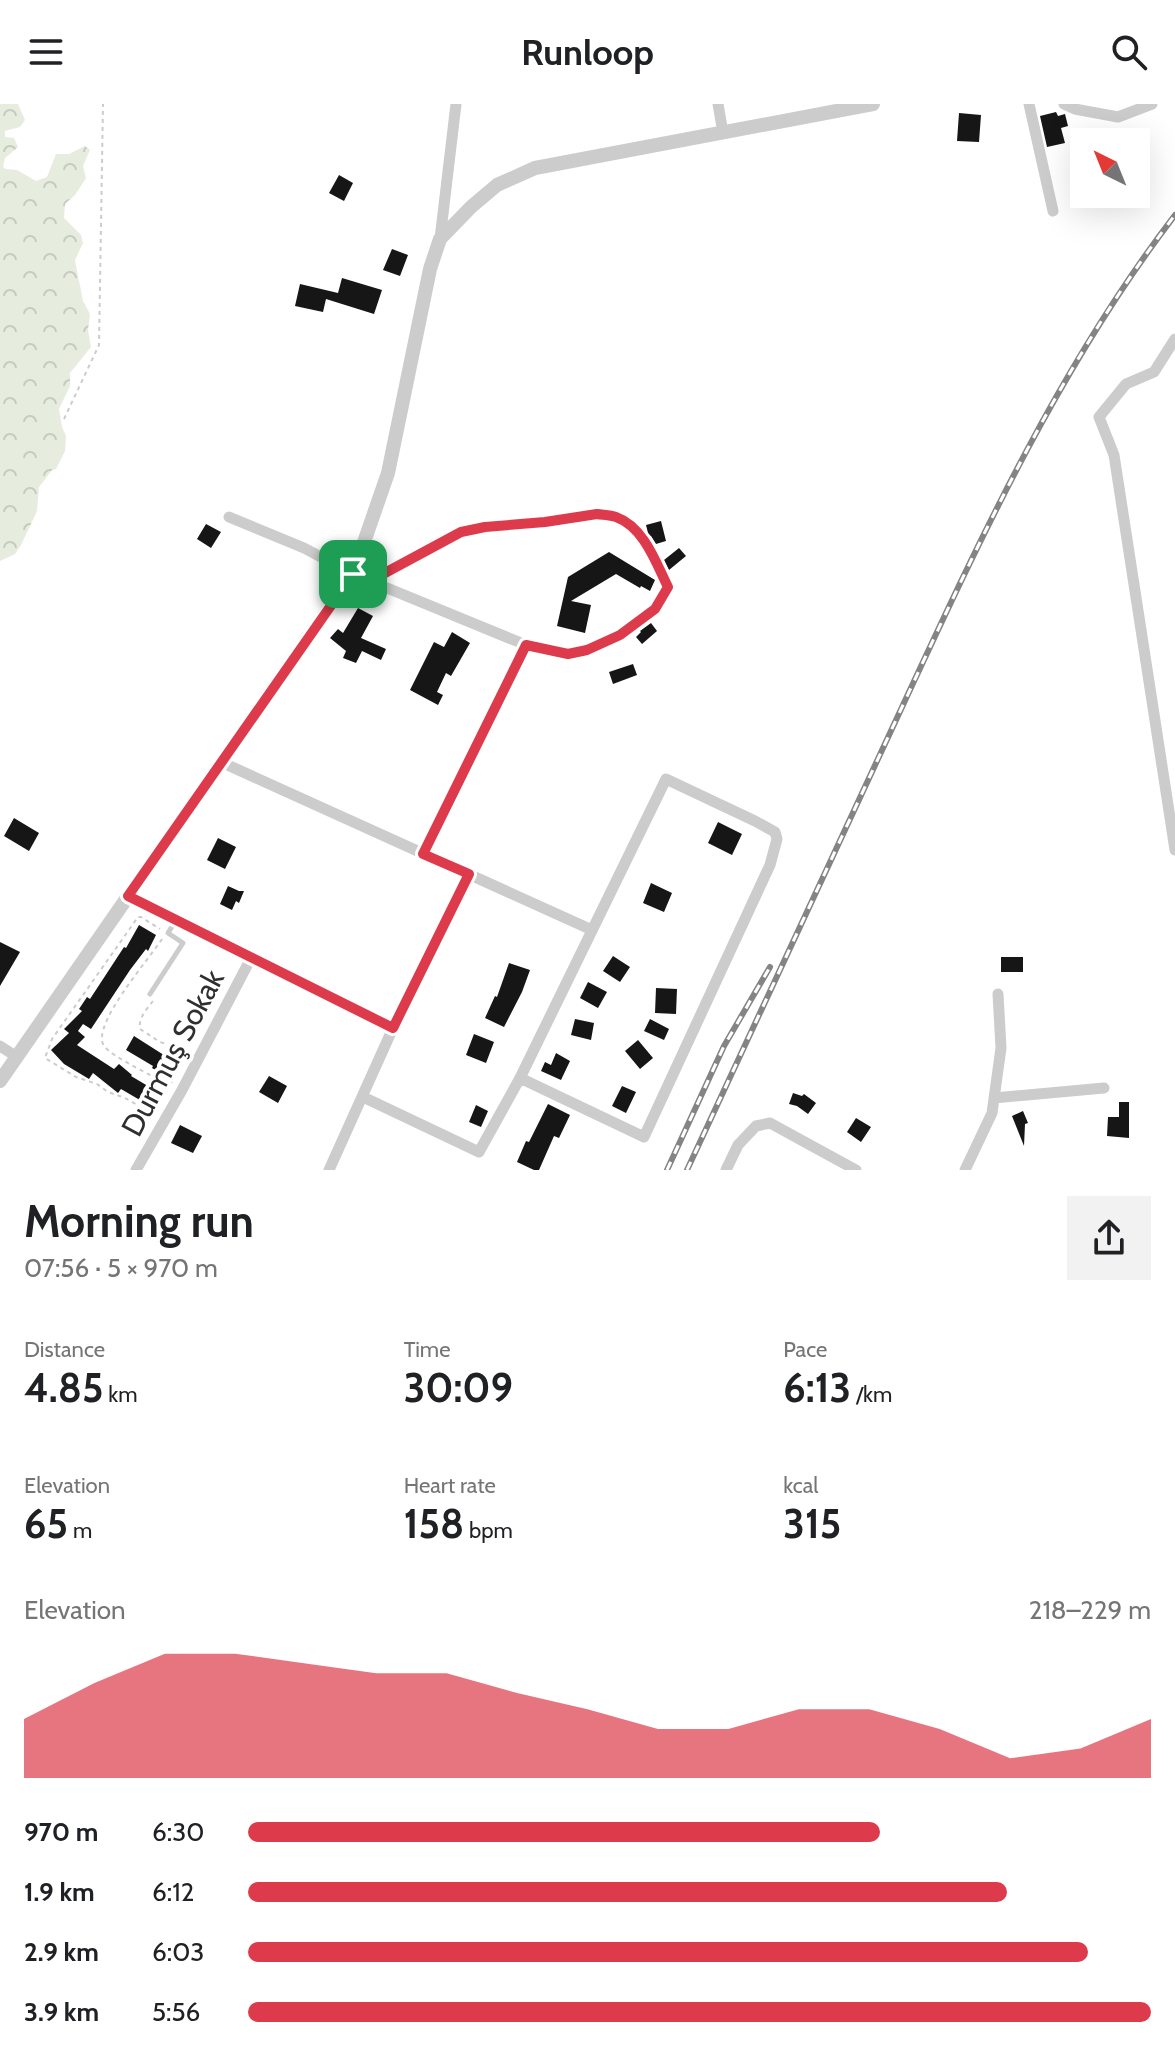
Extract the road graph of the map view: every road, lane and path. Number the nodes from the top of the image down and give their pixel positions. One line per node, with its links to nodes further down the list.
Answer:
1 (103, 104): 12 (path)
2 (456, 104): 10 (street)
3 (718, 104): 8 (street)
4 (870, 104): 8 (street)
5 (1029, 104): 9 (street)
6 (1064, 104): 7 (street)
7 (1152, 104)
8 (723, 133): 10 (street)
9 (1053, 211)
10 (440, 239): 15 (street)
11 (1175, 339): 19 (street)
12 (64, 419)
13 (229, 517): 15 (street)
14 (646, 543): 16 (path); 17 (street)
15 (353, 574): 16 (street); 18 (street)
16 (370, 581): 17 (street)
17 (526, 645): 20 (street)
18 (221, 762): 20 (street); 22 (street)
19 (1175, 850)
20 (423, 854): 21 (street)
21 (469, 874): 24 (street); 28 (street)
22 (128, 896): 23 (street); 31 (street)
23 (176, 919): 25 (street); 26 (lane)
24 (592, 930): 33 (street); 33 (street)
25 (251, 958): 28 (street); 39 (street, Durmuş Sokak)
26 (150, 994): 30 (path)
27 (998, 994): 38 (street)
28 (393, 1028): 37 (street)
29 (0, 1046): 31 (street)
30 (188, 1055)
31 (17, 1057): 34 (street)
32 (178, 1074): 35 (path)
33 (520, 1078): 37 (street)
34 (0, 1081)
35 (169, 1085): 35 (path)
36 (1104, 1088): 38 (street)
37 (363, 1097): 40 (street)
38 (994, 1098): 43 (street)
39 (136, 1170)
40 (329, 1170)
41 (726, 1170): 42 (street)
42 (856, 1170)
43 (965, 1170)

